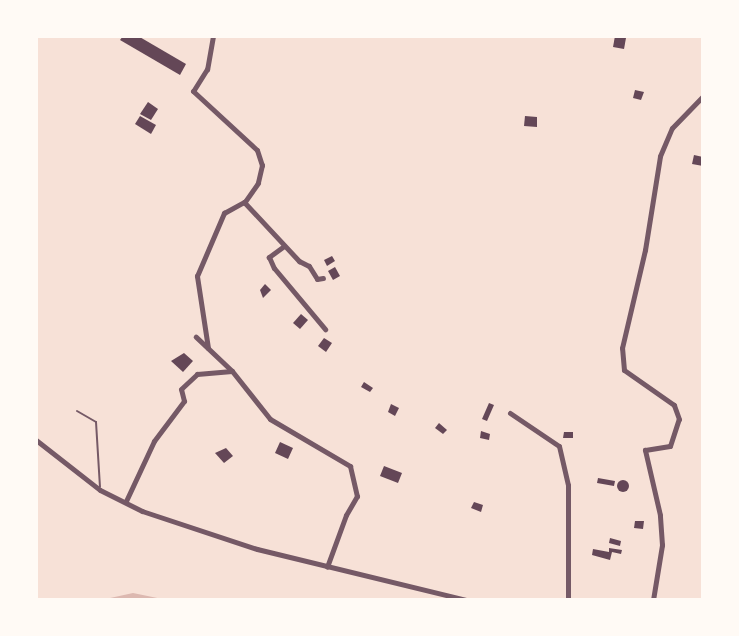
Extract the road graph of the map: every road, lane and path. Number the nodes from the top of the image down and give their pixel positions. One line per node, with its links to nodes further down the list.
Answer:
1 (213, 36): 3 (street)
2 (703, 96): 18 (street)
3 (244, 203): 4 (street); 8 (street)
4 (284, 246): 5 (street); 6 (street)
5 (323, 278)
6 (325, 329)
7 (196, 337): 8 (street)
8 (208, 348): 9 (street)
9 (232, 371): 14 (street); 15 (street)
10 (77, 411): 13 (lane)
11 (510, 413): 17 (street)
12 (36, 440): 13 (street)
13 (100, 490): 14 (street)
14 (126, 501): 15 (street)
15 (327, 567): 16 (street)
16 (466, 600)
17 (568, 600)
18 (654, 600)

